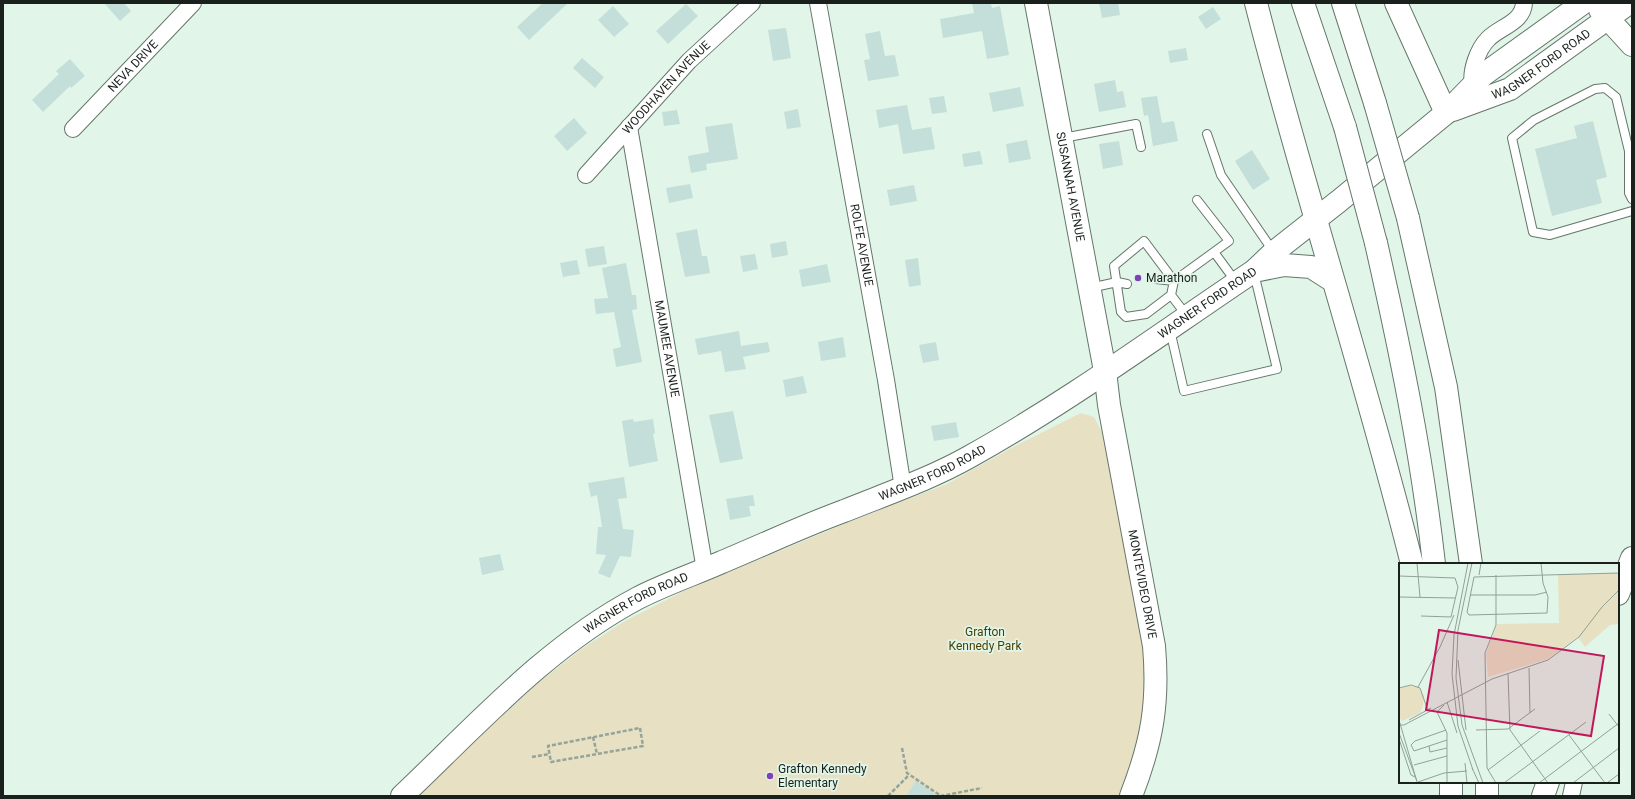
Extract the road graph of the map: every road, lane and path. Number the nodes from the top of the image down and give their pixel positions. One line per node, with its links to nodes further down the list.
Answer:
1 (193, 3): 15 (street, NEVA DRIVE)
2 (752, 3): 14 (street, WOODHAVEN AVENUE)
3 (818, 3): 36 (street, ROLFE AVENUE)
4 (1036, 3): 17 (main road, SUSANNAH AVENUE)
5 (1256, 3): 23 (main road)
6 (1303, 3): 39 (main road, bridge)
7 (1343, 3): 40 (main road, bridge)
8 (1396, 3): 13 (main road)
9 (1524, 3): 12 (street)
10 (1614, 7): 11 (main road); 12 (main road, WAGNER FORD ROAD); 13 (main road, WAGNER FORD ROAD)
11 (1632, 45)
12 (1473, 85): 13 (main road, WAGNER FORD ROAD)
13 (1446, 113): 23 (main road, WAGNER FORD ROAD)
14 (629, 127): 19 (street, WOODHAVEN AVENUE); 41 (street, MAUMEE AVENUE)
15 (73, 129)
16 (1207, 134): 25 (lane)
17 (1060, 139): 18 (lane); 32 (main road, SUSANNAH AVENUE)
18 (1141, 147)
19 (586, 175)
20 (1632, 199): 22 (lane)
21 (1197, 200): 24 (lane)
22 (1632, 211)
23 (1315, 220): 25 (main road, WAGNER FORD ROAD); 29 (main road)
24 (1214, 252): 26 (lane); 28 (lane)
25 (1274, 252): 26 (main road, WAGNER FORD ROAD)
26 (1245, 277): 29 (main road); 34 (main road, WAGNER FORD ROAD); 34 (lane)
27 (1156, 279): 28 (lane)
28 (1174, 281): 30 (lane); 33 (lane)
29 (1332, 281): 38 (main road)
30 (1117, 282): 31 (lane); 32 (lane); 33 (lane)
31 (1127, 284)
32 (1089, 288): 35 (main road, SUSANNAH AVENUE)
33 (1171, 295): 34 (lane)
34 (1178, 321): 35 (main road, WAGNER FORD ROAD)
35 (1105, 371): 36 (main road, WAGNER FORD ROAD); 57 (main road, MONTEVIDEO DRIVE)
36 (903, 488): 41 (main road, WAGNER FORD ROAD)
37 (1632, 558): 42 (main road)
38 (1412, 563)
39 (1434, 563)
40 (1471, 563)
41 (705, 570): 54 (main road, WAGNER FORD ROAD)
42 (1619, 591)
43 (593, 737): 45 (path); 46 (path); 46 (path)
44 (902, 748): 48 (path)
45 (549, 754): 46 (path); 47 (path)
46 (597, 754)
47 (532, 757)
48 (909, 776): 55 (path); 56 (path)
49 (1451, 783): 58 (main road)
50 (1487, 783): 59 (main road)
51 (1548, 783): 60 (main road)
52 (1574, 783): 61 (street)
53 (982, 788): 56 (path)
54 (402, 796)
55 (888, 796)
56 (940, 796)
57 (1131, 796)
58 (1451, 796)
59 (1487, 796)
60 (1543, 796)
61 (1571, 796)

